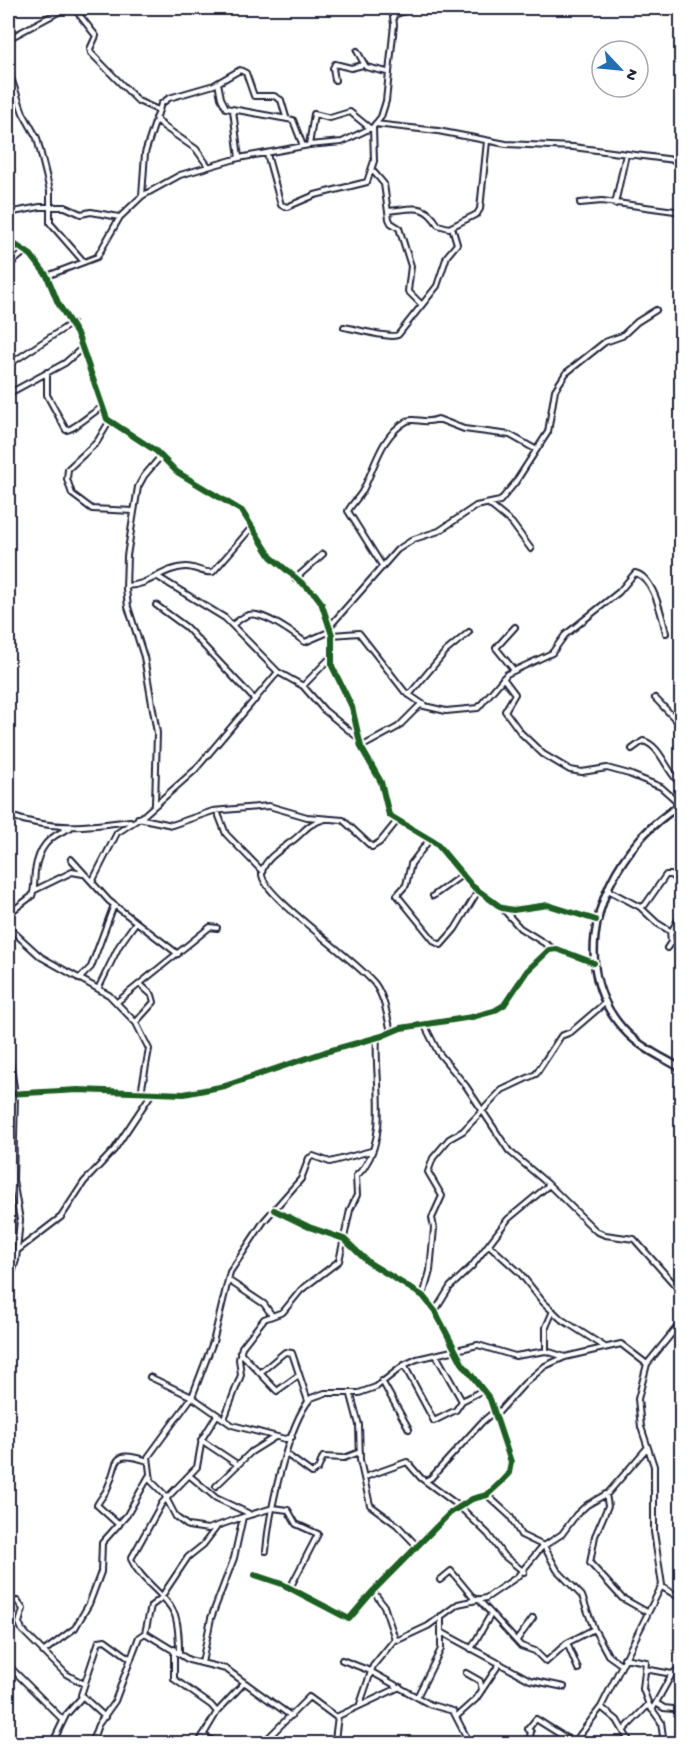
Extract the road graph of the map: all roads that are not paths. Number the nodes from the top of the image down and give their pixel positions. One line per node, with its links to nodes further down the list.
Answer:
1 (66, 8): 6 (street)
2 (74, 8): 13 (street)
3 (392, 8): 5 (street)
4 (413, 8): 5 (street)
5 (394, 15): 10 (street)
6 (8, 39)
7 (357, 51): 8 (street)
8 (363, 65): 10 (street); 11 (street)
9 (8, 69): 30 (street)
10 (387, 72): 17 (street)
11 (335, 80)
12 (218, 83): 13 (street); 14 (street); 16 (street)
13 (158, 110): 15 (street)
14 (233, 110): 16 (street); 23 (street)
15 (156, 117): 25 (street); 27 (street)
16 (286, 117): 20 (street)
17 (373, 127): 18 (street); 19 (street); 19 (street); 26 (street)
18 (487, 141): 22 (street); 35 (street)
19 (309, 145): 20 (street)
20 (303, 146): 21 (street)
21 (267, 154): 23 (street); 26 (street)
22 (626, 154): 24 (street); 29 (street)
23 (239, 158): 25 (street)
24 (681, 160)
25 (207, 166): 27 (street)
26 (372, 170): 31 (street)
27 (141, 196): 34 (street)
28 (580, 203): 29 (street)
29 (615, 204): 32 (street)
30 (51, 207): 33 (street); 34 (street); 38 (street)
31 (388, 211): 35 (street); 41 (street)
32 (681, 212)
33 (8, 213)
34 (120, 217): 38 (street)
35 (452, 227): 41 (street)
36 (8, 240): 37 (street)
37 (26, 251): 39 (street); 40 (street)
38 (84, 262): 40 (street)
39 (8, 266)
40 (47, 276): 43 (street)
41 (422, 305): 44 (street)
42 (656, 310): 51 (street)
43 (72, 323): 45 (street); 46 (street)
44 (344, 327)
45 (81, 349): 47 (street); 49 (street)
46 (8, 365)
47 (47, 372): 48 (street); 49 (street)
48 (8, 394)
49 (101, 408): 50 (street)
50 (110, 422): 52 (street); 54 (street)
51 (535, 449): 53 (street); 58 (street)
52 (161, 456): 54 (street); 55 (street)
53 (490, 504): 56 (street); 58 (street)
54 (133, 511): 61 (street)
55 (252, 527): 59 (street); 60 (street)
56 (531, 549)
57 (323, 554): 60 (street)
58 (383, 567): 65 (street)
59 (158, 577): 61 (street); 63 (street)
60 (295, 579): 65 (street)
61 (126, 586): 82 (street)
62 (156, 605): 75 (street)
63 (232, 625): 65 (street); 70 (street)
64 (515, 627): 69 (street)
65 (331, 631): 68 (street); 73 (street)
66 (469, 632): 73 (street)
67 (666, 633): 69 (street)
68 (331, 657): 72 (street); 78 (street)
69 (513, 669): 71 (street)
70 (278, 672): 72 (street); 75 (street)
71 (503, 678): 76 (street); 83 (street)
72 (303, 686): 78 (street)
73 (408, 695): 76 (street)
74 (655, 698): 77 (street)
75 (255, 700): 82 (street)
76 (425, 705): 79 (street)
77 (681, 726)
78 (357, 737): 79 (street)
79 (361, 747): 89 (street)
80 (632, 749): 81 (street)
81 (681, 785)
82 (155, 804): 86 (street)
83 (681, 804): 99 (main road)
84 (217, 811): 86 (street); 87 (street); 93 (street)
85 (8, 815): 90 (street)
86 (138, 818): 88 (street)
87 (325, 819): 89 (street); 93 (street)
88 (131, 821): 90 (street); 96 (street)
89 (397, 821): 91 (street)
90 (73, 826): 98 (street)
91 (430, 839): 95 (street); 100 (street)
92 (71, 859): 94 (street)
93 (262, 871): 123 (street)
94 (83, 874): 96 (street); 98 (street)
95 (462, 875): 100 (street); 101 (street)
96 (92, 882): 102 (street)
97 (681, 885): 103 (street)
98 (34, 890): 106 (street)
99 (608, 890): 103 (street); 107 (main road)
100 (478, 891): 104 (street)
101 (433, 896)
102 (114, 904): 108 (street); 116 (street)
103 (640, 907): 111 (street)
104 (502, 908): 107 (street); 113 (street)
105 (681, 913): 111 (street)
106 (8, 914)
107 (597, 920): 115 (main road)
108 (136, 922): 114 (street); 118 (street)
109 (8, 927): 116 (street)
110 (217, 928): 114 (street)
111 (671, 932): 112 (street)
112 (667, 948)
113 (554, 949): 115 (street); 122 (street)
114 (178, 954): 117 (street)
115 (594, 963): 120 (main road)
116 (79, 979): 118 (street)
117 (141, 985): 119 (street); 121 (street)
118 (99, 987): 119 (street)
119 (117, 1002): 121 (street)
120 (606, 1002): 126 (main road); 131 (street)
121 (136, 1023): 127 (street)
122 (423, 1024): 123 (street); 131 (street)
123 (391, 1032): 124 (street)
124 (377, 1038): 128 (street); 133 (street)
125 (8, 1047): 130 (street)
126 (681, 1070)
127 (141, 1093): 128 (street); 130 (street)
128 (152, 1093): 139 (street)
129 (8, 1094): 130 (street)
130 (15, 1094): 132 (street)
131 (482, 1111): 135 (street); 143 (street)
132 (14, 1147): 134 (street); 139 (street)
133 (370, 1150): 136 (street); 137 (street)
134 (8, 1154)
135 (549, 1185): 138 (street); 142 (street)
136 (274, 1210): 137 (street); 140 (street)
137 (344, 1239): 143 (street); 146 (street)
138 (489, 1245): 144 (street); 145 (street)
139 (18, 1250): 141 (street)
140 (228, 1280): 146 (street); 162 (street)
141 (8, 1286)
142 (681, 1293)
143 (423, 1296): 144 (street)
144 (435, 1311): 149 (street)
145 (553, 1311): 148 (street); 151 (street)
146 (271, 1314): 150 (street)
147 (681, 1321): 154 (street)
148 (606, 1347): 153 (street); 154 (street)
149 (454, 1350): 151 (street); 152 (street); 160 (street)
150 (240, 1352): 156 (street); 167 (street)
151 (546, 1352): 153 (street)
152 (436, 1354): 155 (street); 164 (street)
153 (565, 1357): 165 (street)
154 (647, 1364): 172 (street)
155 (404, 1365): 159 (street); 164 (street)
156 (261, 1372): 157 (street); 157 (street)
157 (299, 1375): 163 (street)
158 (150, 1377): 162 (street)
159 (382, 1382): 161 (street); 168 (street)
160 (483, 1390): 164 (street); 165 (street)
161 (351, 1395): 163 (street); 173 (street)
162 (192, 1397): 166 (street); 175 (street)
163 (308, 1401): 169 (street)
164 (462, 1401)
165 (496, 1412): 180 (street); 183 (street)
166 (217, 1415): 167 (street); 171 (street)
167 (224, 1419): 170 (street)
168 (409, 1429)
169 (292, 1436): 170 (street); 174 (street)
170 (276, 1437): 176 (street)
171 (201, 1440): 176 (street); 178 (street)
172 (648, 1447): 182 (street); 197 (street)
173 (360, 1452): 174 (street); 179 (street)
174 (285, 1454): 186 (street)
175 (148, 1461): 177 (street); 189 (street)
176 (237, 1464): 181 (street)
177 (149, 1475): 184 (street); 189 (street)
178 (190, 1476): 184 (street); 187 (street)
179 (365, 1477): 180 (street); 191 (street)
180 (425, 1481): 185 (street)
181 (216, 1486)
182 (606, 1494): 192 (street); 204 (street)
183 (487, 1495): 185 (street); 192 (street)
184 (167, 1498): 190 (street); 200 (street)
185 (459, 1506): 191 (street); 194 (street)
186 (273, 1508): 187 (street); 193 (street); 198 (street)
187 (249, 1514): 188 (street)
188 (243, 1517): 190 (street); 222 (street)
189 (119, 1525): 216 (street)
190 (217, 1526): 200 (street)
191 (417, 1546): 199 (street)
192 (544, 1546): 194 (street); 208 (street)
193 (266, 1551)
194 (524, 1572): 201 (street)
195 (255, 1575): 198 (street)
196 (440, 1580): 201 (street)
197 (662, 1587): 202 (street); 204 (street)
198 (290, 1588): 199 (street)
199 (373, 1591): 211 (street)
200 (162, 1596): 210 (street); 217 (street)
201 (476, 1599): 205 (street); 206 (street)
202 (681, 1599)
203 (17, 1601): 216 (street)
204 (647, 1612): 218 (street)
205 (491, 1614): 212 (street); 215 (street)
206 (441, 1616): 209 (street); 211 (street)
207 (533, 1618): 212 (street)
208 (594, 1629): 213 (street); 224 (street)
209 (443, 1632): 215 (street); 237 (street)
210 (145, 1633): 214 (street); 219 (street)
211 (395, 1639): 227 (street)
212 (517, 1641): 213 (street)
213 (567, 1643): 225 (street)
214 (174, 1649): 217 (street); 244 (street)
215 (471, 1649): 221 (street)
216 (43, 1652): 232 (street)
217 (179, 1653): 222 (street)
218 (624, 1658): 224 (street); 226 (street)
219 (131, 1659): 232 (street); 248 (street)
220 (342, 1660): 227 (street)
221 (500, 1663): 234 (street); 235 (street)
222 (202, 1664): 231 (street)
223 (8, 1665): 249 (street)
224 (622, 1665): 241 (street)
225 (578, 1669)
226 (645, 1669): 230 (street); 240 (street)
227 (371, 1671): 233 (street); 239 (street)
228 (681, 1672): 230 (street)
229 (466, 1673): 235 (street)
230 (672, 1674): 238 (street)
231 (244, 1683): 244 (street); 245 (street)
232 (84, 1684): 236 (street)
233 (400, 1687): 237 (street); 239 (street)
234 (564, 1687)
235 (482, 1690): 247 (street)
236 (82, 1697): 248 (street); 249 (street)
237 (417, 1697): 247 (street)
238 (656, 1703): 242 (street); 243 (street)
239 (360, 1704): 246 (street)
240 (648, 1705): 242 (street); 250 (street)
241 (601, 1707): 250 (street); 262 (street)
242 (652, 1710): 264 (street)
243 (681, 1710)
244 (217, 1712): 252 (street)
245 (291, 1716): 246 (street); 258 (street)
246 (338, 1716): 259 (street)
247 (457, 1716): 260 (street)
248 (105, 1717): 255 (street)
249 (63, 1720): 254 (street)
250 (624, 1730): 263 (street)
251 (8, 1735): 253 (street)
252 (203, 1735): 256 (street); 257 (street)
253 (36, 1743)
254 (52, 1743)
255 (91, 1743)
256 (198, 1743)
257 (218, 1743)
258 (262, 1743)
259 (342, 1743)
260 (470, 1743)
261 (528, 1743): 262 (street)
262 (574, 1743)
263 (631, 1743)
264 (664, 1743)

